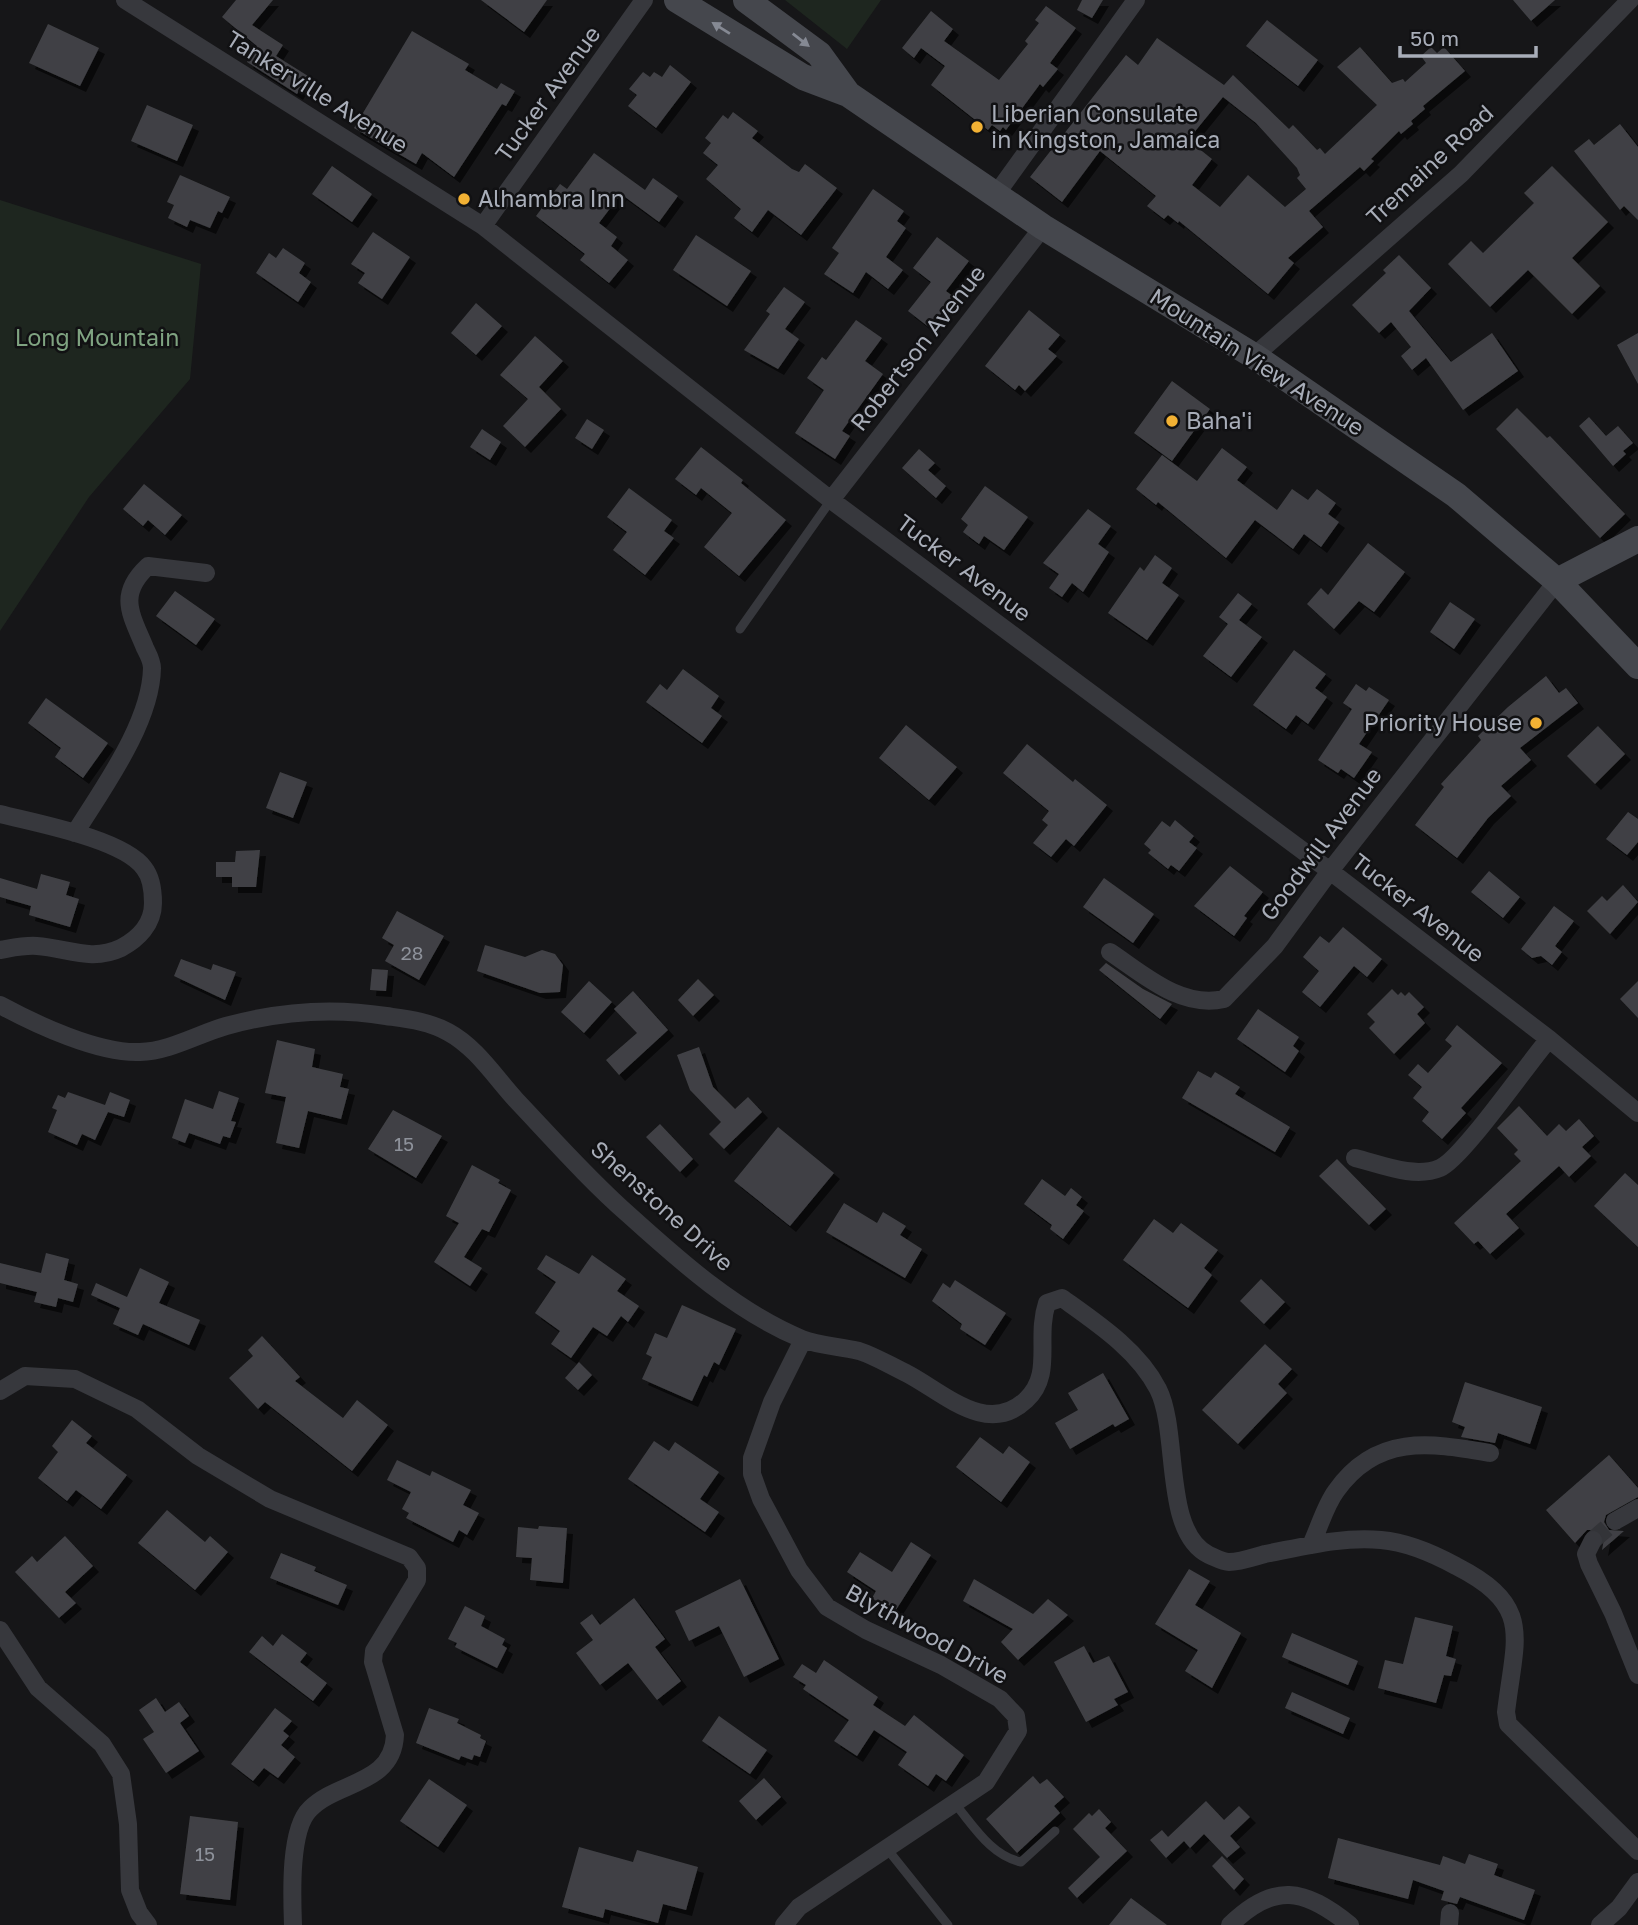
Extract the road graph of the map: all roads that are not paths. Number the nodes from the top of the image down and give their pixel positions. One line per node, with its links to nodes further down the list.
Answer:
1 (125, 0): 9 (street, Tankerville Avenue)
2 (644, 0): 9 (street, Tucker Avenue)
3 (677, 0): 7 (main road, Mountain View Avenue, one-way to 3)
4 (1136, 0): 8 (street)
5 (1630, 0): 11 (street, Tremaine Road)
6 (756, 4): 7 (main road, Mountain View Avenue, one-way to 7)
7 (848, 94): 8 (main road, Mountain View Avenue)
8 (997, 193): 10 (main road, Mountain View Avenue)
9 (483, 226): 12 (street, Tucker Avenue)
10 (1044, 227): 11 (main road, Mountain View Avenue); 12 (street, Robertson Avenue)
11 (1254, 356): 15 (main road, Mountain View Avenue)
12 (831, 500): 16 (lane); 20 (street, Tucker Avenue)
13 (1638, 539): 15 (main road)
14 (206, 573): 19 (street)
15 (1557, 581): 17 (main road, Mountain View Avenue); 20 (street, Goodwill Avenue)
16 (740, 629)
17 (1638, 666)
18 (0, 814): 19 (street)
19 (75, 833): 21 (street)
20 (1329, 871): 22 (street, Goodwill Avenue); 24 (street, Tucker Avenue)
21 (0, 950)
22 (1110, 952)
23 (0, 1005): 27 (street, Shenstone Drive)
24 (1549, 1039): 25 (street, Tucker Avenue); 26 (street)
25 (1638, 1113)
26 (1355, 1158)
27 (803, 1340): 33 (street, Shenstone Drive); 36 (street, Blythwood Drive)
28 (0, 1391): 42 (street)
29 (1490, 1453): 33 (street)
30 (1638, 1508): 31 (street)
31 (1615, 1521)
32 (1592, 1540): 35 (street)
33 (1311, 1545): 39 (street, Shenstone Drive)
34 (0, 1630): 41 (street)
35 (1638, 1675)
36 (956, 1805): 37 (lane); 38 (street, Blythwood Drive)
37 (1055, 1831)
38 (888, 1850): 43 (street, Blythwood Drive); 44 (lane)
39 (1638, 1851)
40 (1638, 1882): 47 (street)
41 (148, 1925)
42 (293, 1925)
43 (784, 1925)
44 (948, 1925)
45 (1230, 1925): 46 (street)
46 (1350, 1925)
47 (1600, 1925)

